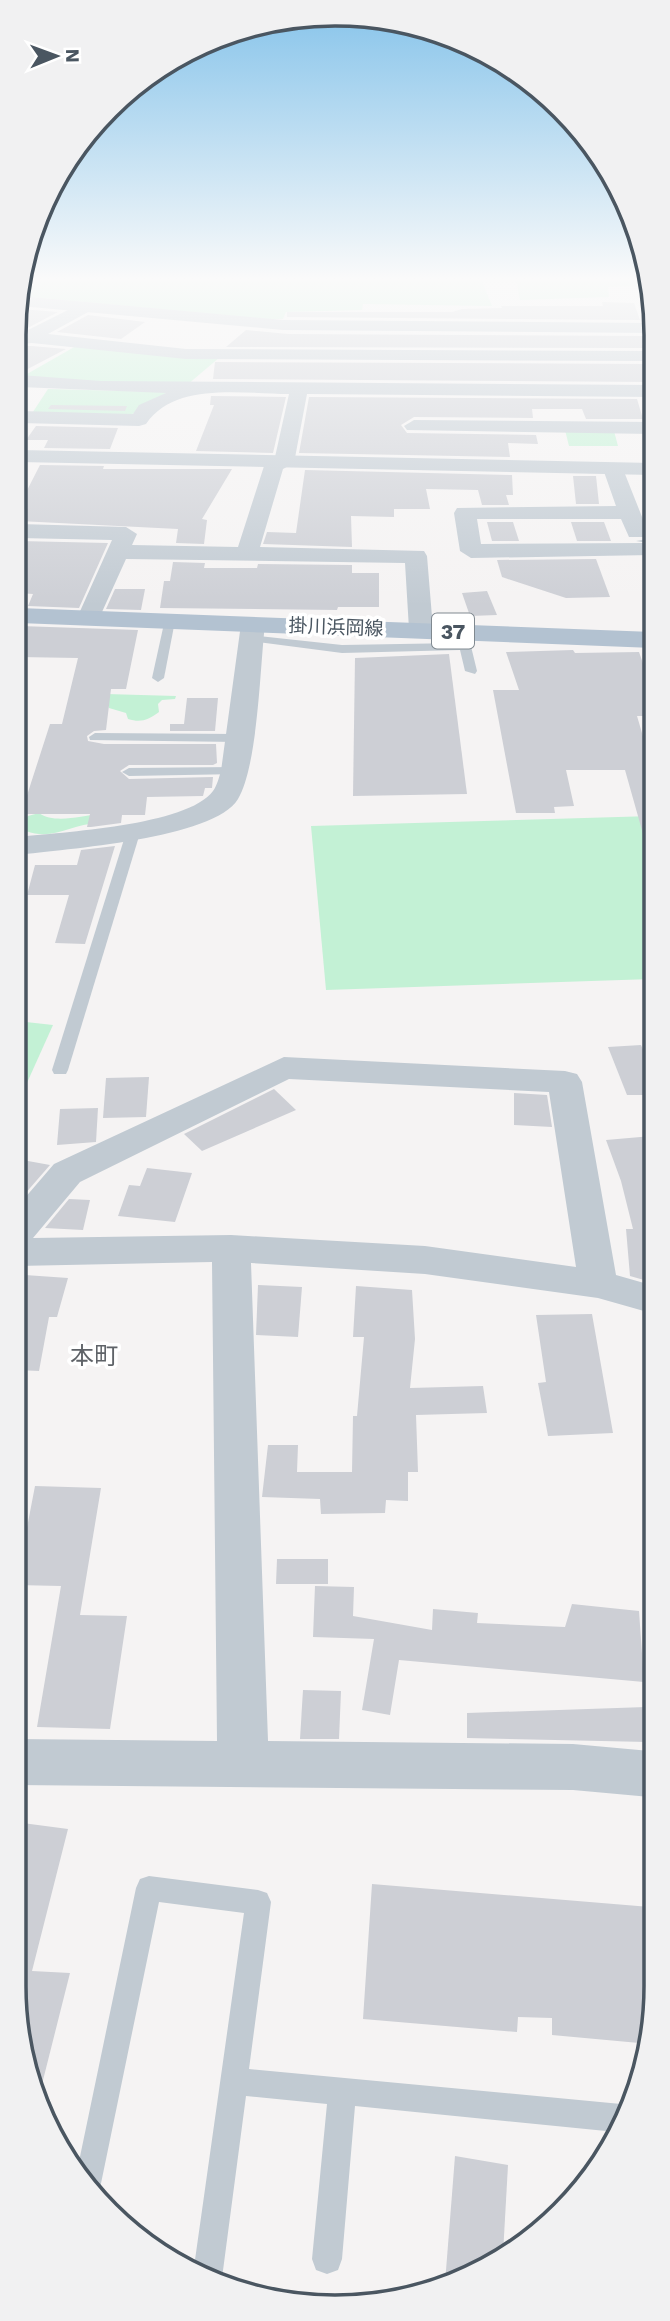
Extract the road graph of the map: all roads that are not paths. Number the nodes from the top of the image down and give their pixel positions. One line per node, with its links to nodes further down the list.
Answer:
1 (189, 389): 6 (street)
2 (299, 389): 10 (street)
3 (414, 389): 7 (street)
4 (451, 389): 5 (street)
5 (644, 391)
6 (26, 417)
7 (414, 426): 8 (street); 11 (street)
8 (644, 428)
9 (26, 456): 10 (street)
10 (279, 463): 11 (street); 19 (street)
11 (415, 465): 12 (street)
12 (613, 469): 13 (street); 14 (street)
13 (644, 469)
14 (630, 512): 16 (street); 17 (street)
15 (26, 531): 18 (street)
16 (644, 540)
17 (644, 544)
18 (118, 552): 19 (street); 21 (street)
19 (247, 553): 23 (street)
20 (26, 615): 21 (main road, 掛川浜岡線 / 37)
21 (89, 618): 22 (main road, 掛川浜岡線 / 37)
22 (169, 621): 24 (main road, 掛川浜岡線 / 37); 28 (lane)
23 (421, 629): 24 (main road, 掛川浜岡線 / 37); 25 (main road, 掛川浜岡線 / 37)
24 (251, 631): 25 (lane); 30 (street)
25 (463, 638): 26 (main road, 掛川浜岡線 / 37); 27 (lane)
26 (644, 640)
27 (471, 671)
28 (158, 678)
29 (95, 737): 30 (lane)
30 (237, 738): 31 (street)
31 (235, 771): 32 (lane); 33 (street)
32 (129, 772)
33 (133, 833): 34 (street); 35 (lane)
34 (26, 845)
35 (60, 1070)
36 (26, 1221): 39 (street)
37 (231, 1248): 38 (street); 39 (street); 42 (street)
38 (26, 1252)
39 (598, 1284): 40 (street)
40 (644, 1297)
41 (26, 1762): 42 (street)
42 (243, 1763): 43 (street)
43 (644, 1773)
44 (234, 2081): 45 (lane); 47 (lane); 49 (lane)
45 (342, 2091): 46 (lane); 48 (lane)
46 (614, 2117)
47 (91, 2175)
48 (327, 2259)
49 (208, 2267)

